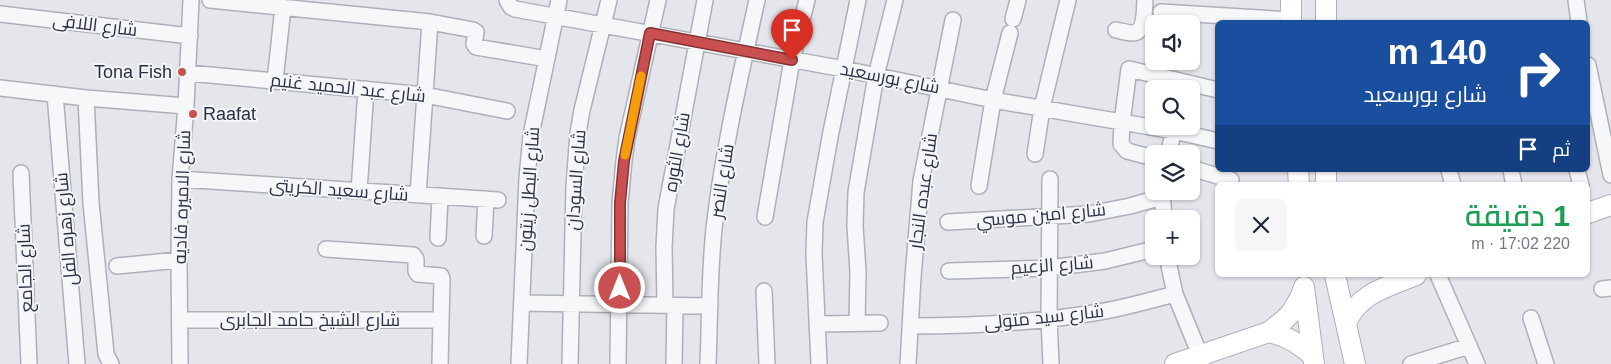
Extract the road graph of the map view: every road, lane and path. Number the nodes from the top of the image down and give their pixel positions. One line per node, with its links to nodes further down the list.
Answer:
1 (191, 0): 29 (street, شارع الاميره فاديه)
2 (210, 0): 17 (street)
3 (506, 0): 21 (street, شارع بورسعيد)
4 (559, 0): 21 (street, شارع البطل زيتون)
5 (609, 0): 26 (street, شارع السودان)
6 (658, 0): 28 (street)
7 (705, 0): 30 (street, شارع الثوره)
8 (757, 0): 31 (street, شارع النصر)
9 (807, 0): 33 (street)
10 (858, 0): 34 (street)
11 (895, 0): 36 (street)
12 (1018, 0): 48 (street)
13 (1068, 0): 50 (street)
14 (1145, 0): 27 (street)
15 (1326, 0): 23 (street)
16 (1576, 0): 24 (street)
17 (283, 8): 25 (street); 38 (street)
18 (1161, 12): 20 (street)
19 (0, 14): 29 (street, شارع اللافى)
20 (1291, 14)
21 (556, 16): 26 (street, شارع بورسعيد); 32 (street, شارع البطل زيتون)
22 (952, 20): 42 (street, شارع عبده النجار)
23 (1326, 20)
24 (1579, 20)
25 (430, 22): 32 (street); 46 (street)
26 (603, 25): 28 (street, شارع بورسعيد); 92 (street, شارع السودان)
27 (1116, 30)
28 (650, 33): 30 (street, شارع بورسعيد); 93 (street)
29 (190, 36): 35 (street, شارع الاميره فاديه)
30 (698, 42): 31 (street, شارع بورسعيد); 94 (street, شارع الثوره)
31 (746, 51): 33 (street, شارع بورسعيد); 95 (street, شارع النصر)
32 (546, 59): 91 (street, شارع البطل زيتون)
33 (792, 60): 34 (street, شارع بورسعيد); 73 (street)
34 (844, 69): 36 (street, شارع بورسعيد); 103 (street)
35 (188, 72): 38 (street, شارع عبد الحميد غنيم); 49 (street, شارع الاميره فاديه)
36 (876, 76): 42 (street, شارع بورسعيد); 100 (street)
37 (1168, 80): 53 (street)
38 (275, 81): 43 (street, شارع عبد الحميد غنيم)
39 (1200, 87): 44 (street)
40 (1590, 87): 51 (street)
41 (0, 88): 45 (street)
42 (939, 88): 48 (street, شارع بورسعيد); 104 (street, شارع عبده النجار)
43 (366, 90): 46 (street, شارع عبد الحميد غنيم); 66 (street)
44 (1215, 90)
45 (56, 94): 47 (street); 110 (street, شارع زهره الفل)
46 (425, 95): 52 (street, شارع عبد الحميد غنيم); 67 (street)
47 (86, 98): 49 (street); 111 (street)
48 (994, 100): 50 (street, شارع بورسعيد); 65 (street)
49 (186, 106): 62 (street, شارع الاميره فاديه)
50 (1042, 108): 53 (street, شارع بورسعيد); 57 (street)
51 (1592, 108): 61 (street)
52 (507, 111)
53 (1122, 123): 54 (street, شارع بورسعيد); 58 (street)
54 (1145, 126)
55 (1198, 135): 56 (street, شارع بورسعيد)
56 (1215, 139)
57 (1035, 154)
58 (1145, 156)
59 (1200, 171): 64 (street)
60 (21, 173): 109 (street, شارع الجامع)
61 (1611, 175)
62 (180, 179): 66 (street, شارع سعيد الكريتى); 79 (street, شارع الاميره فاديه)
63 (1050, 179): 72 (street)
64 (1231, 180)
65 (979, 186)
66 (359, 191): 67 (street, شارع سعيد الكريتى)
67 (418, 195): 68 (street, شارع سعيد الكريتى)
68 (440, 196): 75 (street, شارع سعيد الكريتى); 76 (street)
69 (1145, 199): 72 (street, شارع امين موسي)
70 (1611, 205): 71 (street)
71 (1590, 211)
72 (1050, 216): 74 (street, شارع امين موسي); 82 (street)
73 (765, 217)
74 (948, 222)
75 (484, 236)
76 (438, 238)
77 (326, 249): 99 (street)
78 (1145, 251): 82 (street, شارع الزعيم)
79 (178, 260): 81 (street); 98 (street, شارع الاميره فاديه)
80 (1169, 265): 89 (street)
81 (117, 266)
82 (1049, 268): 83 (street, شارع الزعيم); 97 (street)
83 (949, 271)
84 (1411, 277): 90 (street)
85 (1439, 277): 106 (street)
86 (1336, 280): 90 (street); 102 (street)
87 (1304, 281): 105 (street); 108 (street)
88 (764, 291): 119 (street)
89 (1175, 294): 97 (street, شارع سيد متولى); 107 (street)
90 (1370, 294): 102 (street)
91 (522, 303): 92 (street); 114 (street, شارع البطل زيتون)
92 (571, 304): 93 (street); 115 (street, شارع السودان)
93 (619, 305): 94 (street); 116 (street)
94 (670, 306): 95 (street); 117 (street, شارع الثوره)
95 (710, 306): 118 (street, شارع النصر)
96 (1531, 318): 127 (street)
97 (1048, 319): 104 (street, شارع سيد متولى); 122 (street)
98 (180, 320): 99 (street, شارع الشيخ حامد الجابرى); 112 (street, شارع الاميره فاديه)
99 (440, 320): 113 (street)
100 (857, 323): 101 (street); 103 (street)
101 (880, 323)
102 (1346, 323): 124 (street)
103 (818, 324): 120 (street)
104 (910, 326): 121 (street, شارع عبده النجار)
105 (1269, 332): 107 (street); 108 (street)
106 (1469, 346): 125 (street); 126 (street)
107 (1201, 359): 123 (street)
108 (1313, 360)
109 (29, 364)
110 (77, 364)
111 (111, 364)
112 (180, 364)
113 (440, 364)
114 (519, 364)
115 (570, 364)
116 (618, 364)
117 (674, 364)
118 (708, 364)
119 (767, 364)
120 (818, 364)
121 (908, 364)
122 (1051, 364)
123 (1176, 364)
124 (1355, 364)
125 (1411, 364)
126 (1477, 364)
127 (1546, 364)

